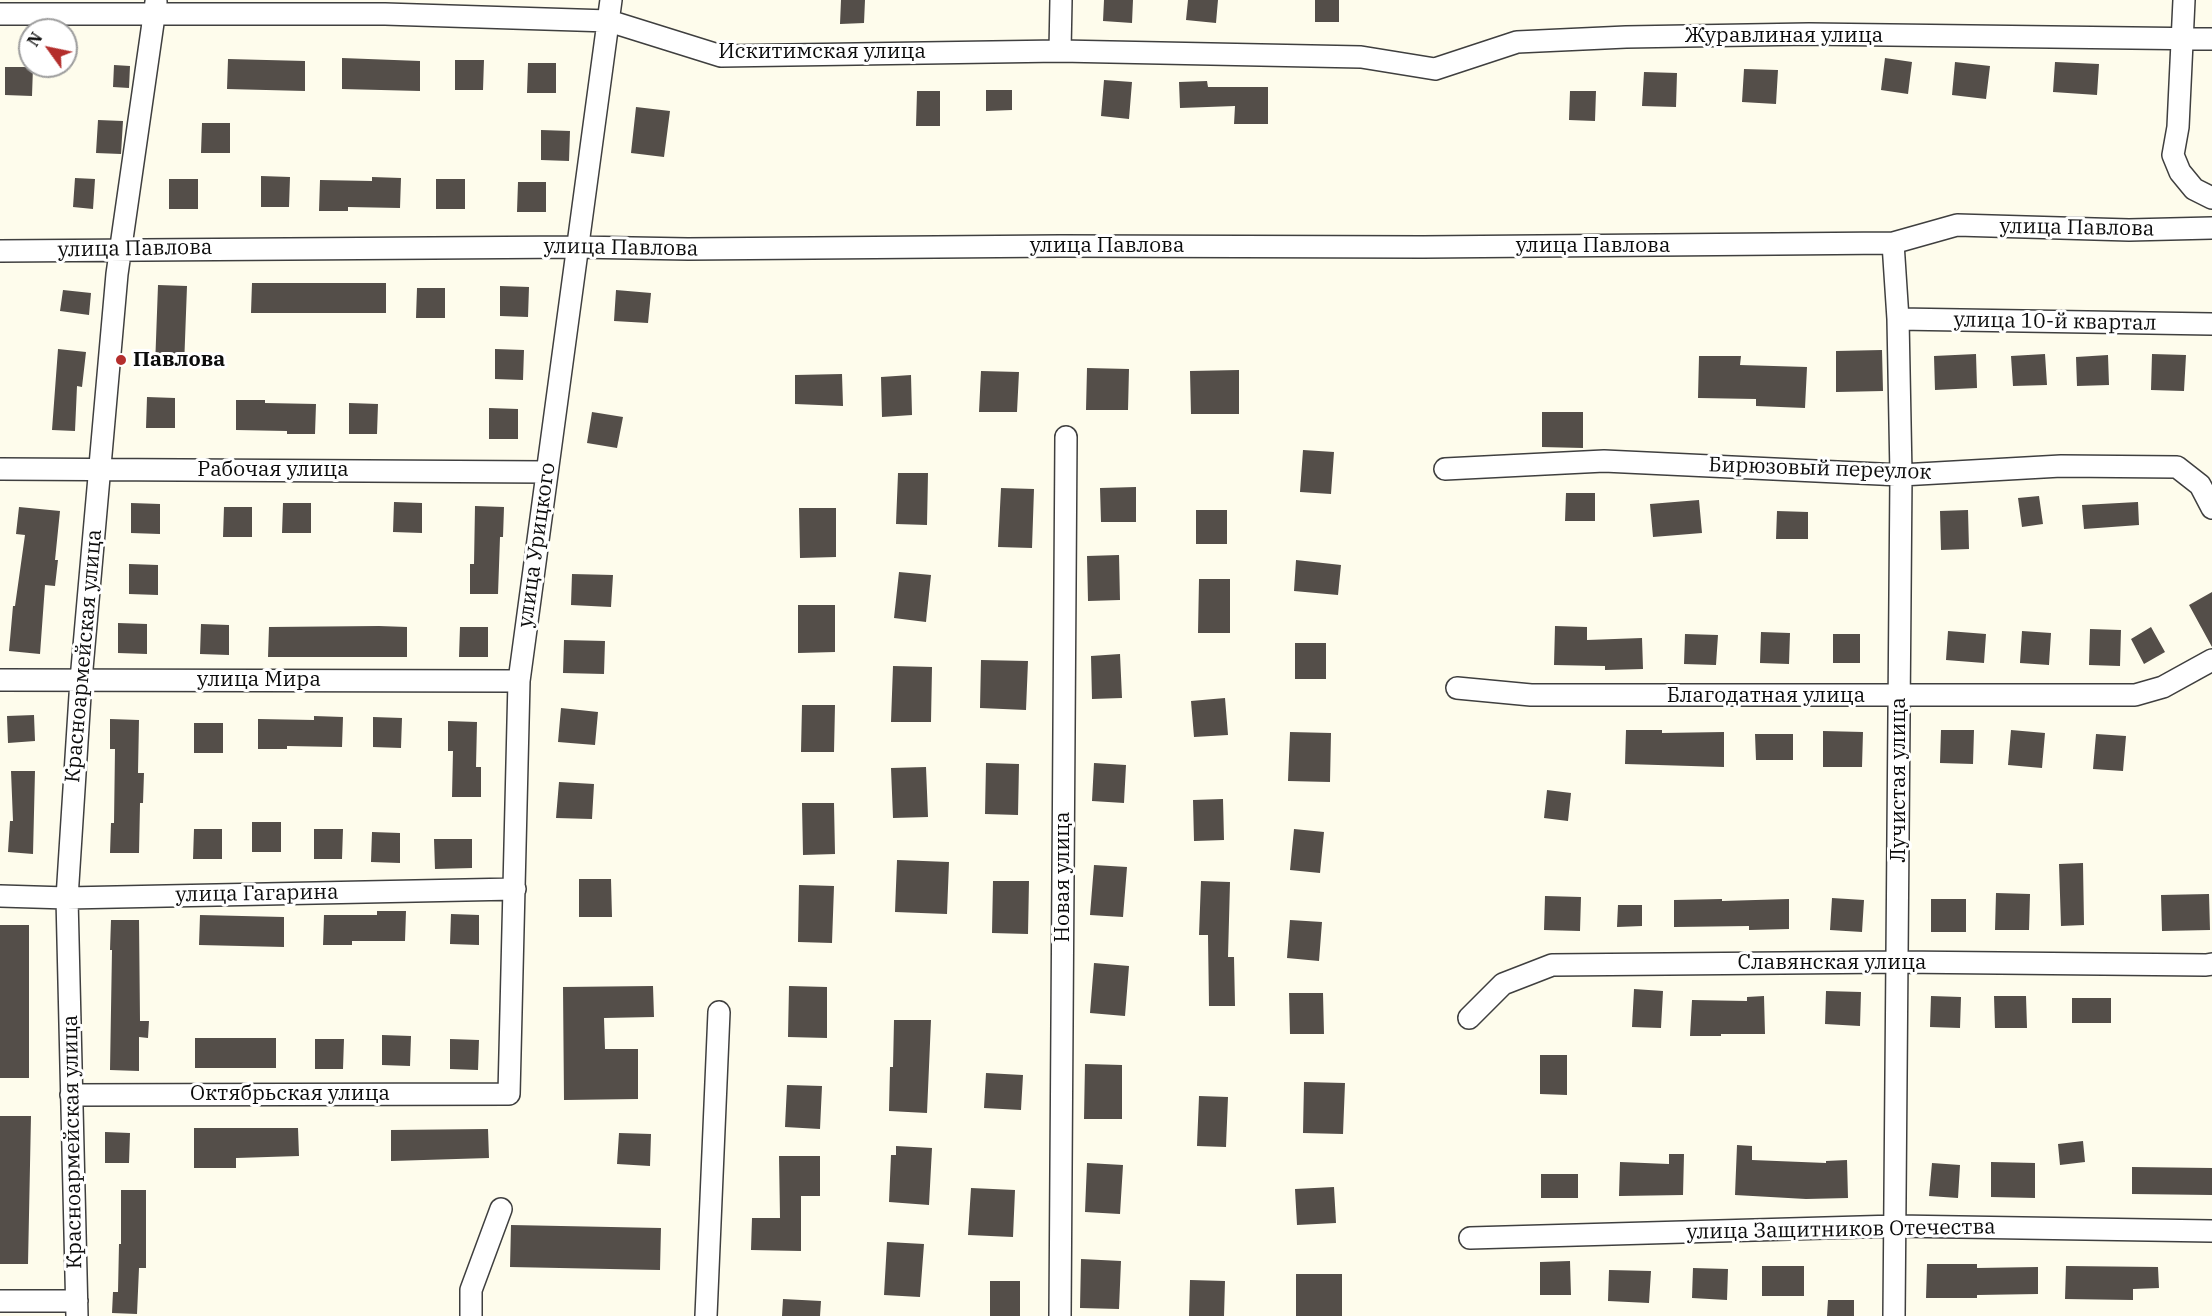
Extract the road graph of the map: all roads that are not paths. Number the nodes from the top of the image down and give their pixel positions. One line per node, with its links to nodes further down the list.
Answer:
1 (611, 0): 7 (street, улица Урицкого)
2 (1060, 0): 10 (street)
3 (2184, 0): 8 (street)
4 (155, 7): 5 (street, Искитимская улица); 6 (street, Искитимская улица); 16 (street, Красноармейская улица)
5 (386, 7): 7 (street, Искитимская улица)
6 (0, 14)
7 (609, 21): 10 (street, Искитимская улица); 15 (street, улица Урицкого)
8 (2184, 39): 9 (street, Журавлиная улица); 11 (street, Журавлиная улица); 12 (street)
9 (2212, 39)
10 (1059, 51): 11 (street, Искитимская улица)
11 (1360, 57)
12 (2212, 198)
13 (2212, 228): 14 (street, улица Павлова)
14 (1893, 243): 15 (street, улица Павлова); 18 (street, Лучистая улица)
15 (576, 247): 16 (street, улица Павлова); 24 (street, улица Урицкого)
16 (121, 249): 17 (street, улица Павлова); 21 (street, Красноармейская улица)
17 (0, 251)
18 (1898, 319): 19 (street, улица 10-й квартал); 25 (street, Лучистая улица)
19 (2212, 324)
20 (1066, 437): 50 (street, Новая улица)
21 (100, 469): 23 (street, Рабочая улица); 24 (street, Рабочая улица); 29 (street, Красноармейская улица)
22 (1445, 469): 25 (street, Бирюзовый переулок)
23 (0, 470)
24 (547, 472): 30 (street, улица Урицкого)
25 (1900, 475): 26 (street, Бирюзовый переулок); 32 (street, Лучистая улица)
26 (2212, 508)
27 (2212, 660): 32 (street, Благодатная улица)
28 (0, 680): 29 (street, улица Мира)
29 (81, 680): 30 (street, улица Мира); 35 (street, Красноармейская улица)
30 (519, 681): 33 (street, улица Урицкого)
31 (1457, 687): 32 (street, Благодатная улица)
32 (1899, 696): 36 (street, Лучистая улица)
33 (515, 889): 35 (street, улица Гагарина); 40 (street, улица Урицкого)
34 (0, 896): 35 (street, улица Гагарина)
35 (67, 898): 41 (street, Красноармейская улица)
36 (1897, 962): 37 (street, Славянская улица); 39 (street, Славянская улица); 43 (street, Лучистая улица)
37 (2212, 964)
38 (719, 1012): 49 (street)
39 (1469, 1018)
40 (509, 1094): 41 (street, Октябрьская улица)
41 (71, 1095): 47 (street, Красноармейская улица)
42 (501, 1209): 48 (street)
43 (1896, 1226): 44 (street, улица Защитников Отечества); 45 (street, улица Защитников Отечества); 51 (street, Лучистая улица)
44 (2212, 1231)
45 (1470, 1238)
46 (0, 1301): 47 (street)
47 (77, 1308)
48 (471, 1316)
49 (706, 1316)
50 (1060, 1316)
51 (1894, 1316)

